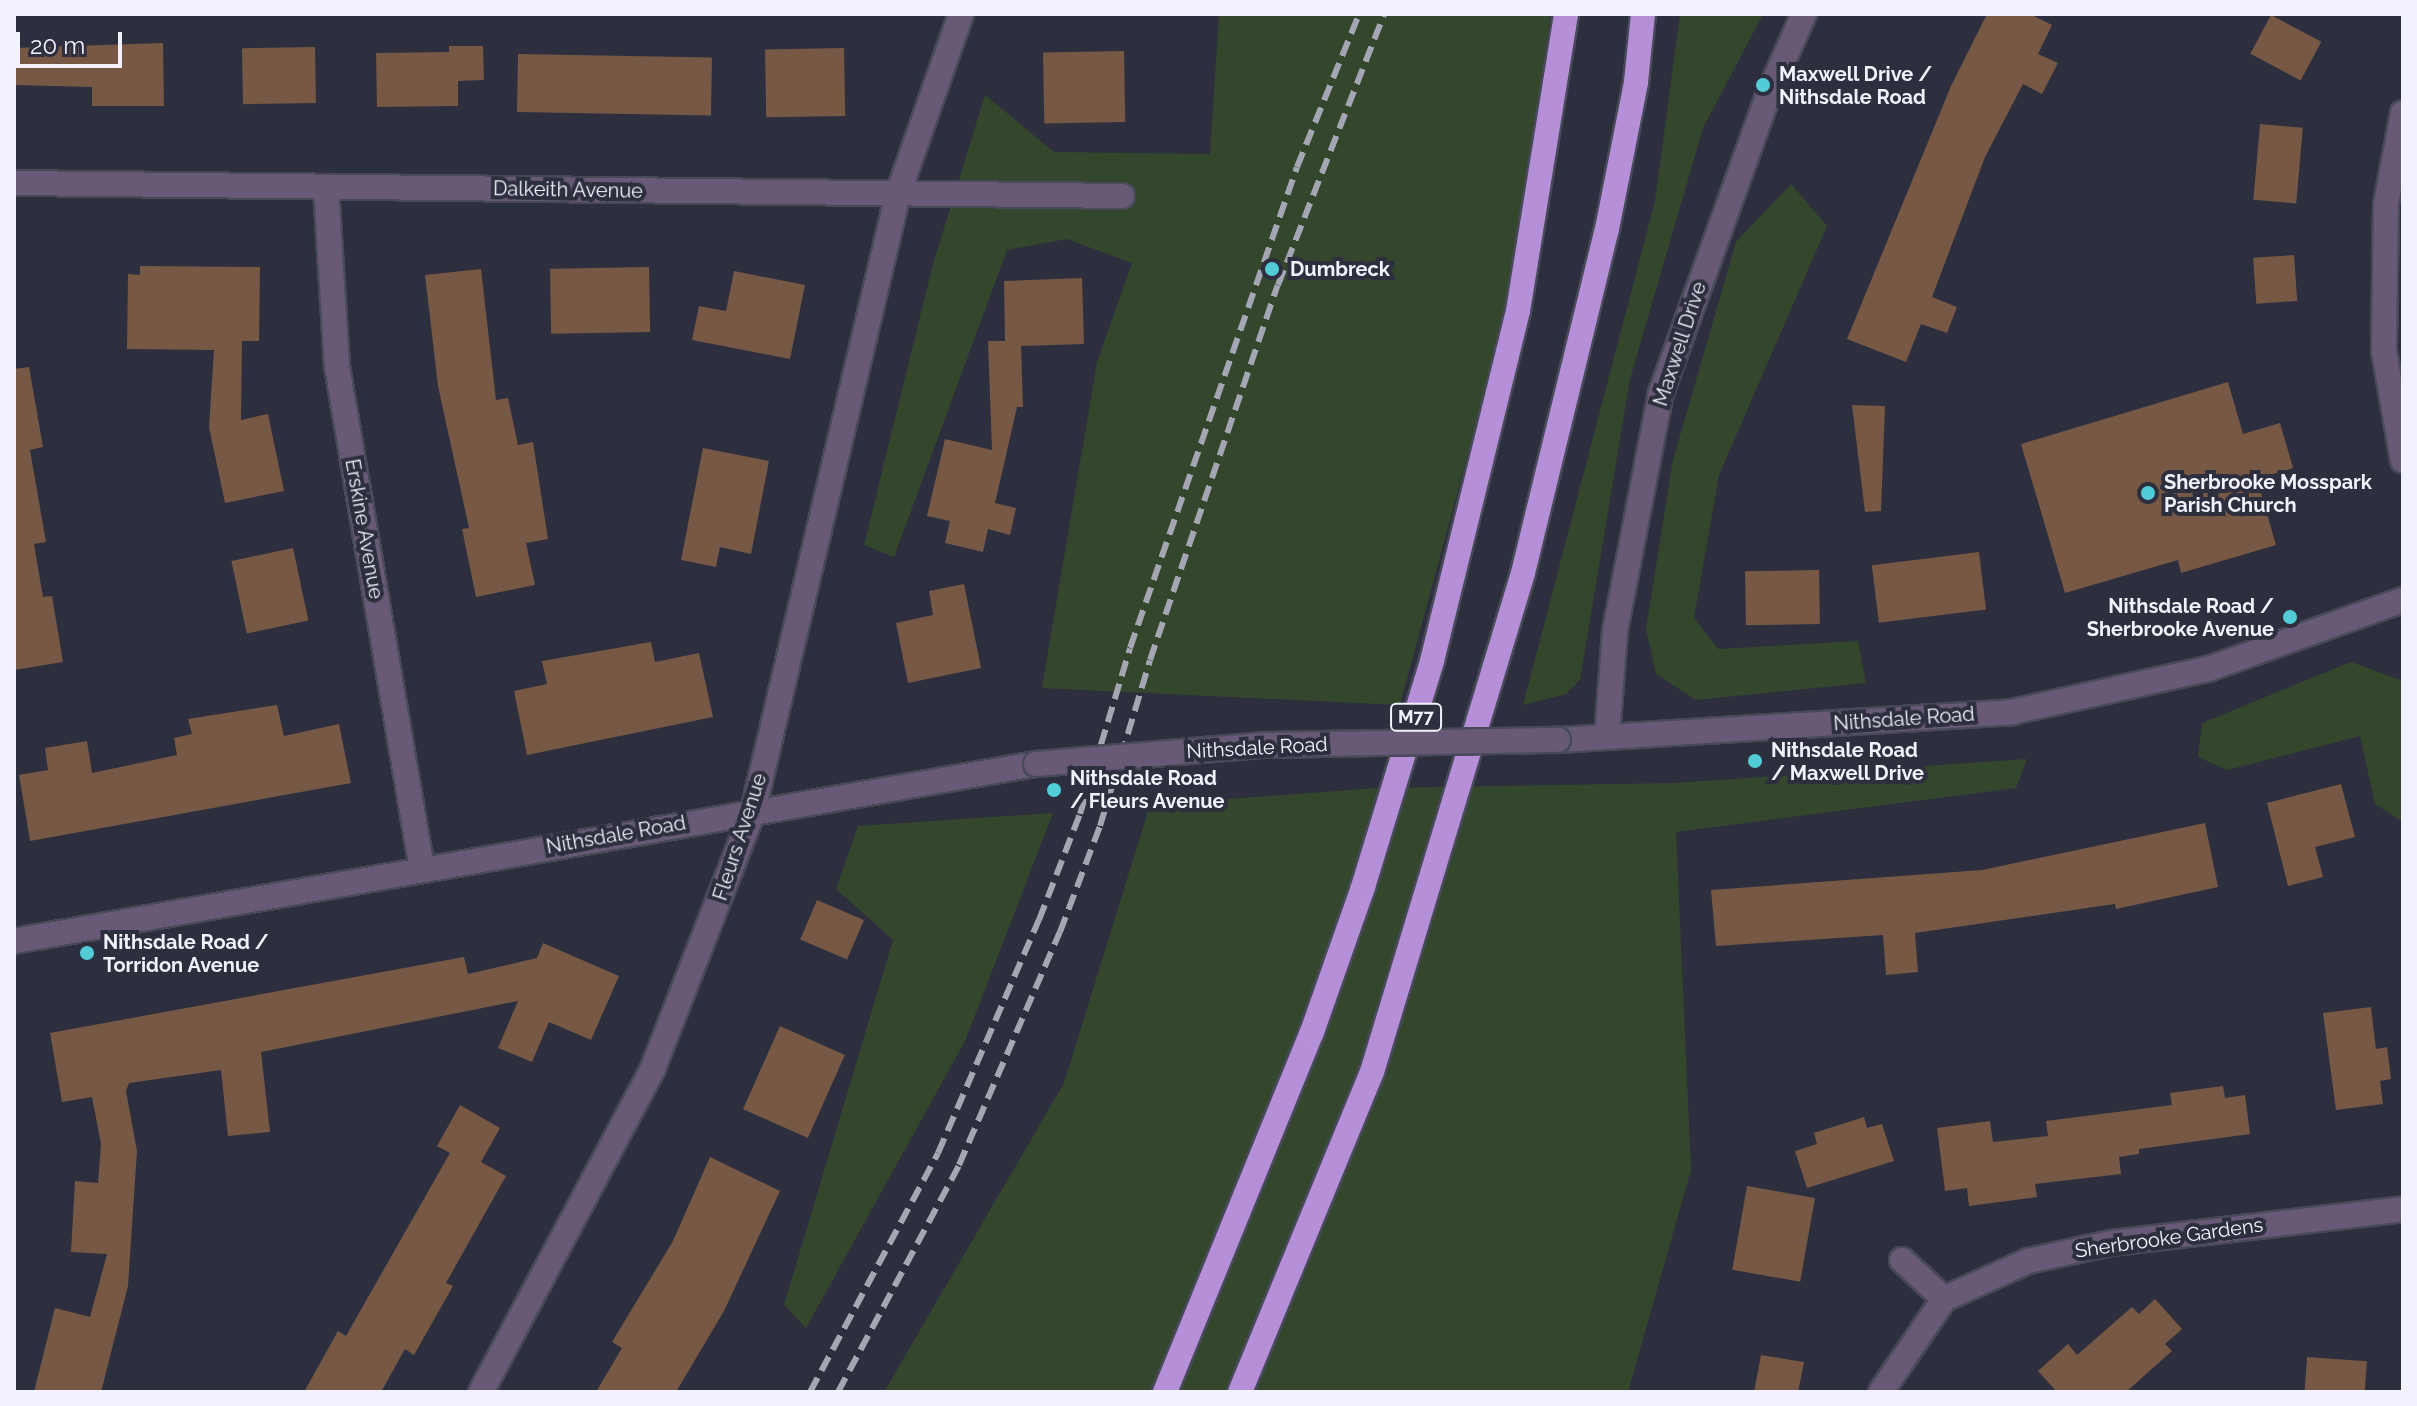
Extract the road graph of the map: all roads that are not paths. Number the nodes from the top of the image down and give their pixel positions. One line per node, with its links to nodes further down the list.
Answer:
1 (961, 14): 8 (street, Fleurs Avenue)
2 (1566, 14): 20 (highway, M77)
3 (1643, 14): 21 (highway)
4 (1804, 14): 12 (street, Maxwell Drive)
5 (2403, 113): 10 (street)
6 (14, 183): 7 (street, Dalkeith Avenue)
7 (326, 187): 8 (street, Dalkeith Avenue); 14 (street, Erskine Avenue)
8 (898, 194): 9 (street, Dalkeith Avenue); 13 (street, Fleurs Avenue)
9 (1122, 196)
10 (2403, 460)
11 (2403, 600): 12 (street, Nithsdale Road)
12 (1607, 737): 13 (street, Nithsdale Road, bridge)
13 (753, 811): 14 (street, Nithsdale Road); 19 (street, Fleurs Avenue)
14 (422, 869): 15 (street, Nithsdale Road)
15 (14, 941)
16 (2403, 1209): 18 (street, Sherbrooke Gardens)
17 (1902, 1260): 18 (street)
18 (1944, 1299): 22 (street)
19 (481, 1392)
20 (1163, 1392)
21 (1240, 1392)
22 (1881, 1392)

